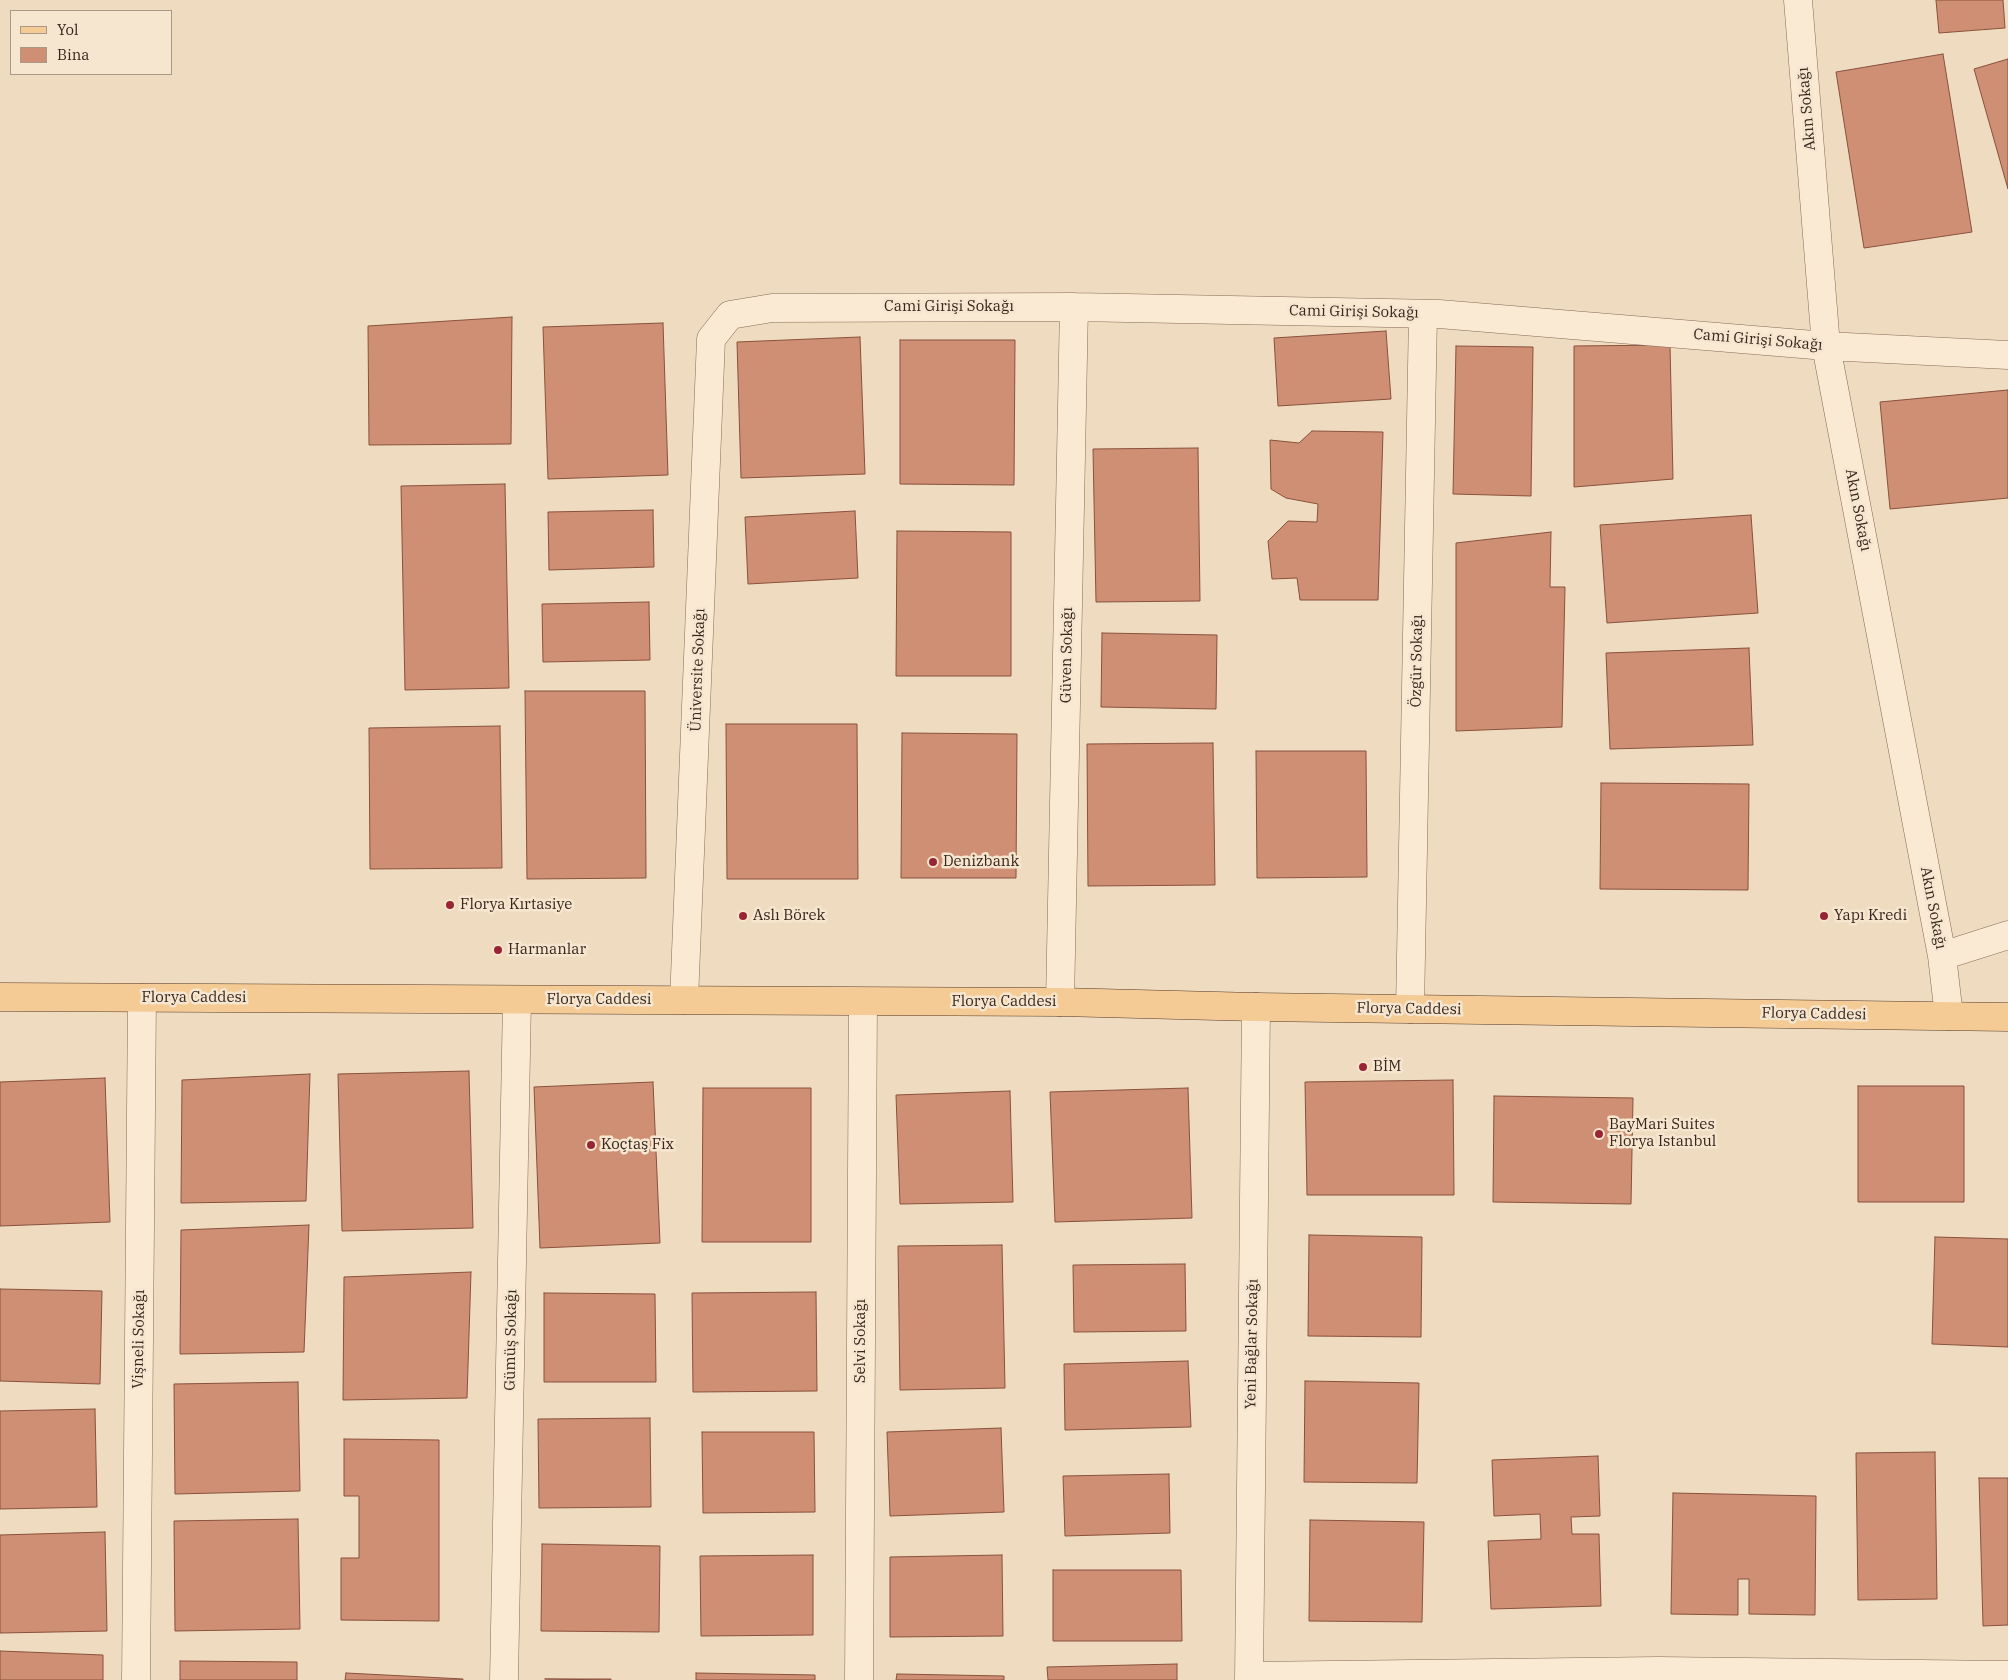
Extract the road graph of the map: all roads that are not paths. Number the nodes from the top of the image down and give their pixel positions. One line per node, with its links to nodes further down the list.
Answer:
1 (1798, 0): 5 (street, Akın Sokağı)
2 (1074, 307): 3 (street, Cami Girişi Sokağı); 4 (street, Cami Girişi Sokağı); 14 (street, Güven Sokağı)
3 (1424, 314): 5 (street, Cami Girişi Sokağı); 16 (street, Özgür Sokağı)
4 (711, 339): 12 (street, Üniversite Sokağı)
5 (1826, 346): 6 (street, Cami Girişi Sokağı); 8 (street, Akın Sokağı)
6 (2008, 355)
7 (2008, 934): 8 (street)
8 (1942, 956): 17 (street, Akın Sokağı)
9 (0, 997): 10 (main road, Florya Caddesi)
10 (142, 998): 11 (main road, Florya Caddesi); 22 (street, Vişneli Sokağı)
11 (517, 1000): 12 (main road, Florya Caddesi); 23 (street, Gümüş Sokağı)
12 (684, 1000): 13 (main road, Florya Caddesi)
13 (863, 1002): 14 (main road, Florya Caddesi); 24 (street, Selvi Sokağı)
14 (1060, 1002): 15 (main road, Florya Caddesi)
15 (1256, 1007): 16 (main road, Florya Caddesi); 21 (street, Yeni Bağlar Sokağı)
16 (1410, 1009): 17 (main road, Florya Caddesi)
17 (1949, 1016): 18 (main road, Florya Caddesi)
18 (2008, 1016)
19 (2008, 1675): 20 (street)
20 (1658, 1676): 21 (street)
21 (1249, 1678)
22 (136, 1680)
23 (504, 1680)
24 (859, 1680)

